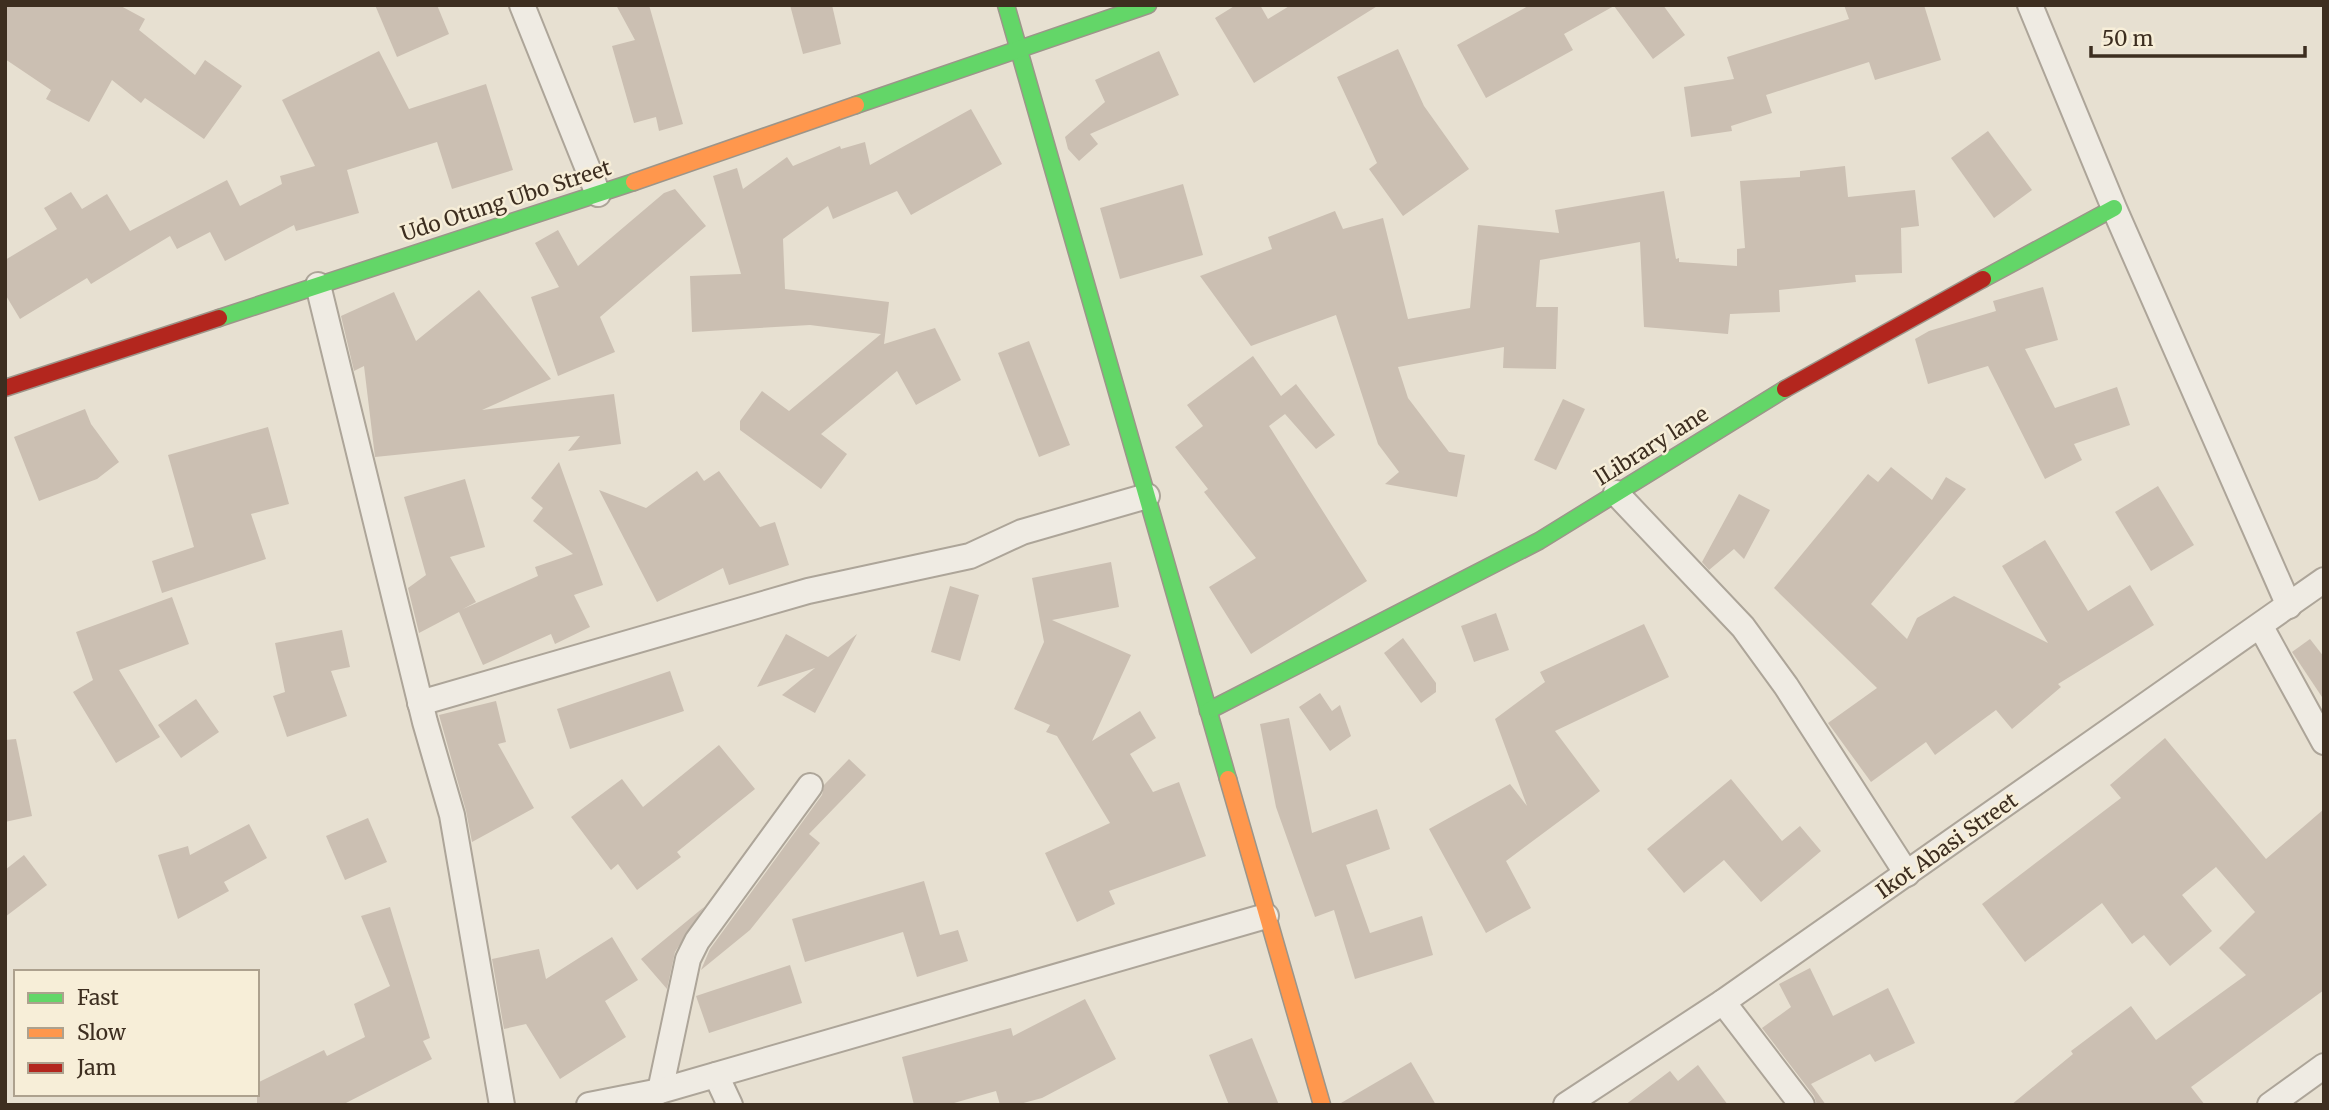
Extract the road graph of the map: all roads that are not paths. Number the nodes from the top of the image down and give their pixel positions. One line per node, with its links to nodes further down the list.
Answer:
1 (522, 5): 6 (street)
2 (1006, 5): 5 (street)
3 (1148, 5): 5 (street, Udo Otung Ubo Street)
4 (2031, 5): 7 (street)
5 (1019, 47): 6 (street, Udo Otung Ubo Street); 11 (street)
6 (598, 194): 8 (street, Udo Otung Ubo Street)
7 (2114, 208): 10 (street, lLibrary lane); 13 (street)
8 (318, 285): 9 (street, Udo Otung Ubo Street); 15 (street)
9 (5, 388)
10 (1616, 493): 16 (street, lLibrary lane); 19 (street)
11 (1147, 496): 15 (street); 16 (street)
12 (2324, 580): 13 (street, Ikot Abasi Street)
13 (2289, 606): 14 (street, Ikot Abasi Street)
14 (2261, 627): 17 (street); 19 (street, Ikot Abasi Street)
15 (420, 703): 25 (street)
16 (1208, 711): 20 (street)
17 (2324, 741)
18 (810, 786): 24 (street)
19 (1907, 874): 21 (street, Ikot Abasi Street)
20 (1266, 916): 23 (street); 28 (street)
21 (1723, 1002): 29 (street, Ikot Abasi Street); 30 (street)
22 (2324, 1066): 31 (street)
23 (716, 1075): 24 (street); 27 (street)
24 (660, 1091): 26 (street)
25 (502, 1105)
26 (589, 1105)
27 (730, 1105)
28 (1322, 1105)
29 (1566, 1105)
30 (1802, 1105)
31 (2270, 1105)

